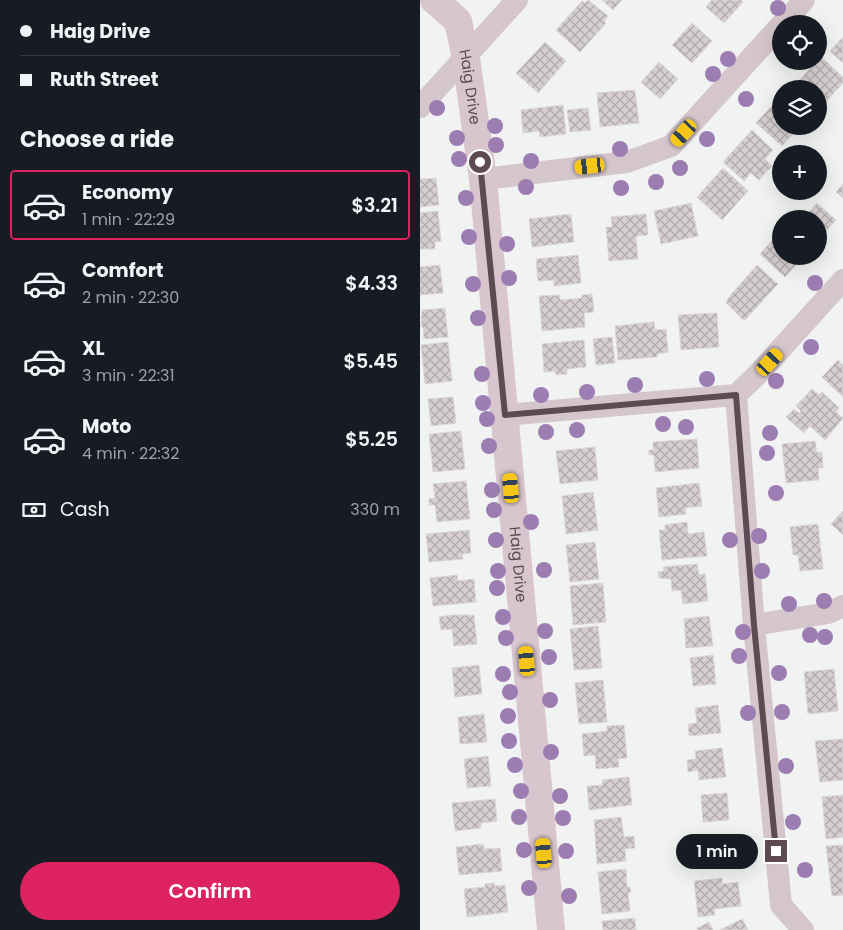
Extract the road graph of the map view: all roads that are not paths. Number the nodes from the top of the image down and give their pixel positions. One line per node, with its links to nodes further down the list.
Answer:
1 (434, 0): 6 (street, Haig Drive)
2 (517, 0): 6 (street)
3 (804, 0): 4 (street)
4 (791, 15)
5 (772, 36): 8 (street)
6 (466, 58): 7 (street); 8 (street, Haig Drive)
7 (420, 107)
8 (482, 179): 11 (street, Haig Drive)
9 (843, 280): 10 (street)
10 (736, 395): 11 (street); 13 (street)
11 (505, 415): 14 (street, Haig Drive)
12 (843, 606): 13 (street)
13 (754, 625): 15 (street)
14 (551, 930)
15 (803, 930)

